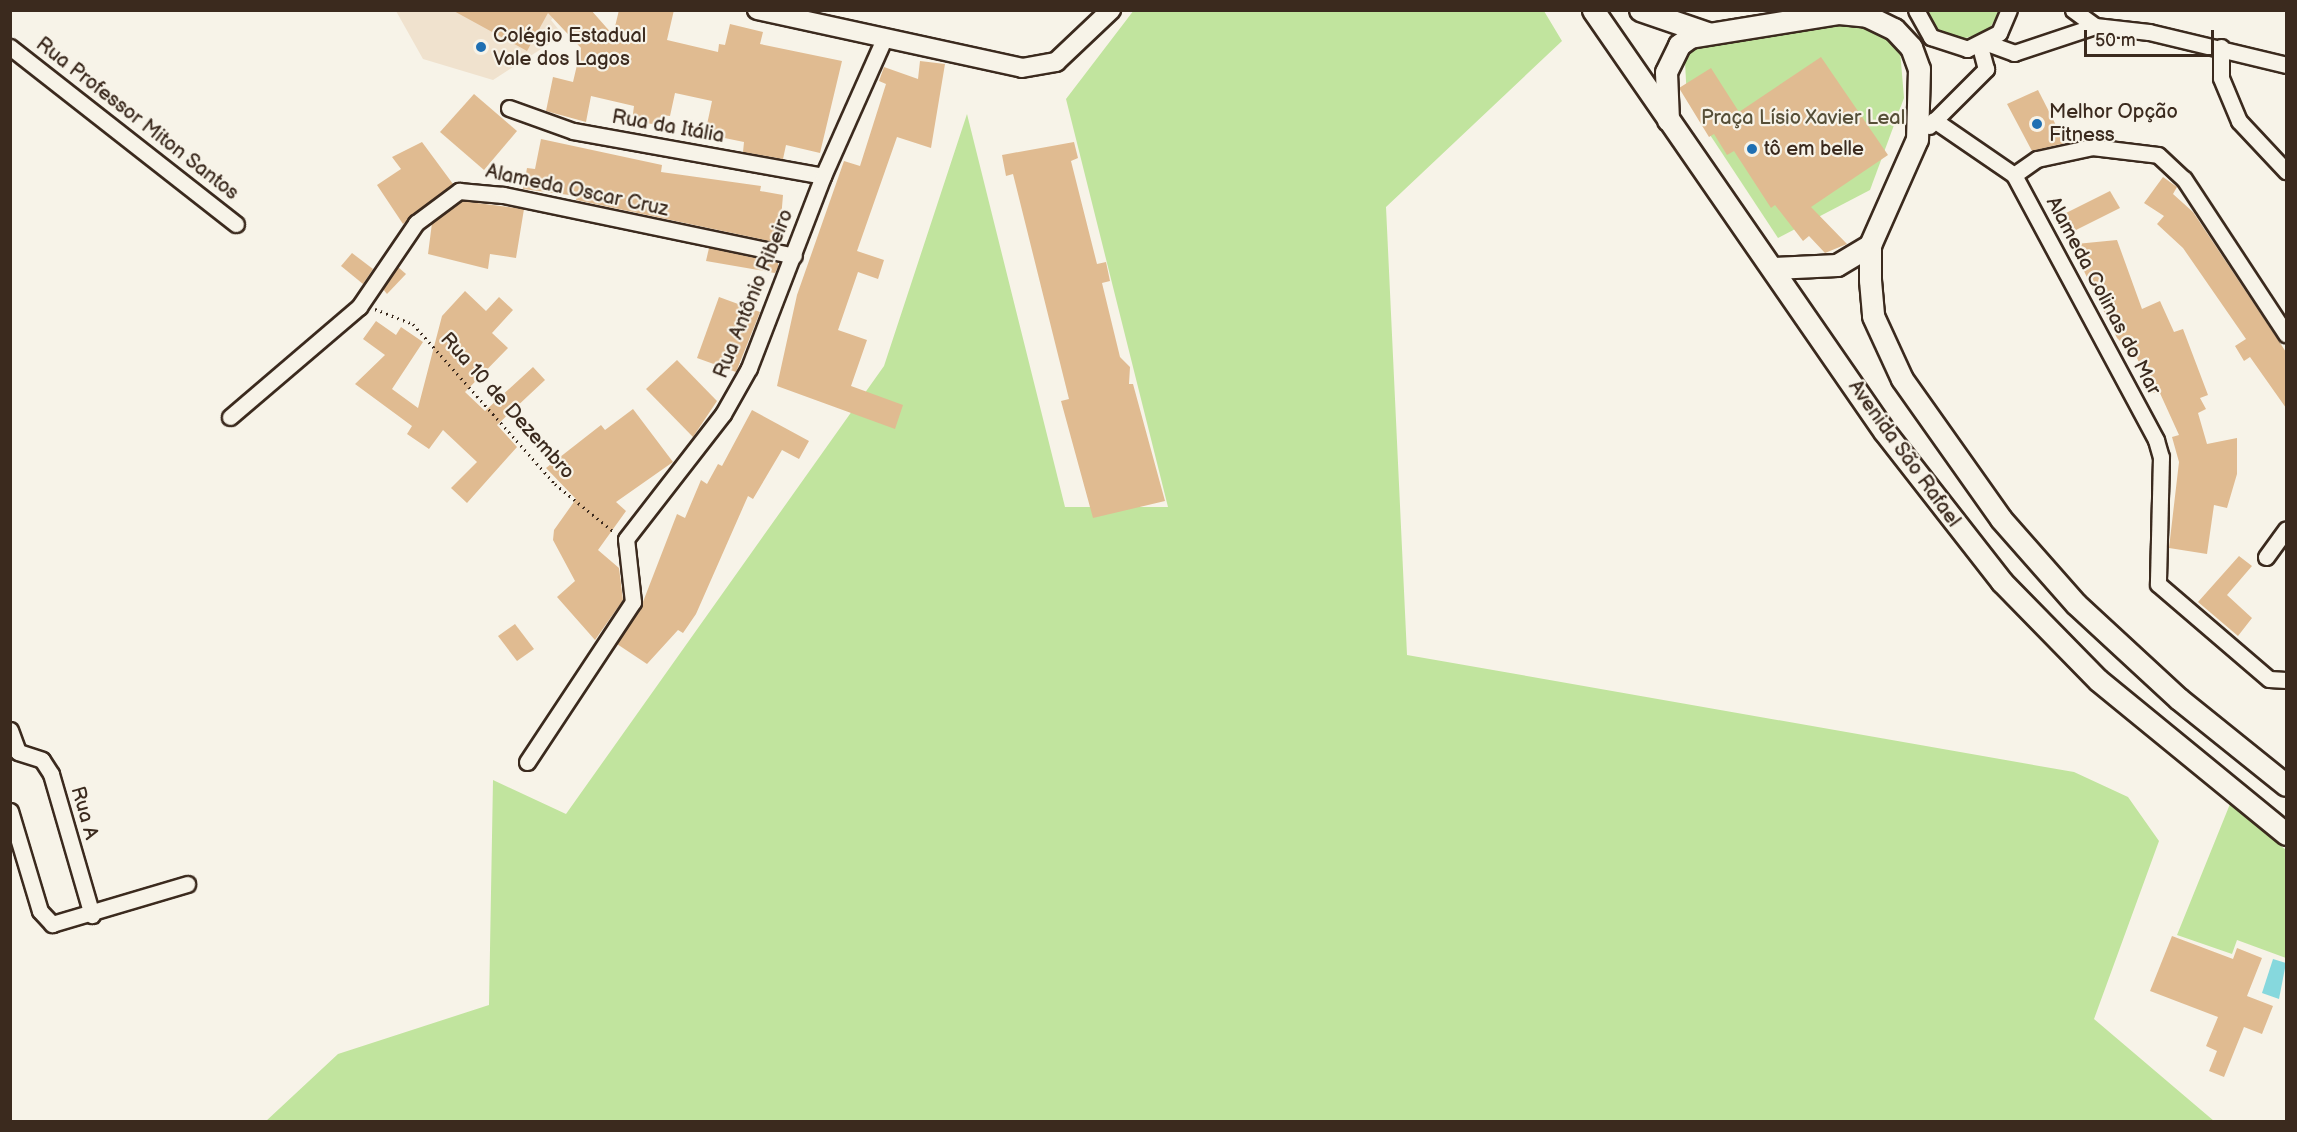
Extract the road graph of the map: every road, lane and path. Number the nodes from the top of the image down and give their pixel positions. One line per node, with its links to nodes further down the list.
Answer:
1 (758, 10): 11 (street)
2 (1111, 10): 11 (street)
3 (1593, 10): 17 (main road, Avenida São Rafael)
4 (1640, 10): 10 (main road)
5 (1916, 10): 12 (street)
6 (2009, 10): 12 (street)
7 (2073, 10): 9 (street)
8 (1840, 12): 10 (main road); 19 (main road)
9 (2095, 26): 12 (street); 14 (street)
10 (1708, 33): 17 (main road)
11 (884, 39): 22 (street, Rua Antônio Ribeiro)
12 (1984, 45): 18 (street)
13 (10, 47): 23 (street, Rua Professor Miton Santos)
14 (2221, 47): 15 (street); 20 (street)
15 (2286, 65)
16 (508, 108): 22 (street, Rua da Itália)
17 (1668, 120): 26 (main road, Avenida São Rafael)
18 (1934, 120): 19 (street); 21 (street, Alameda Colinas do Mar)
19 (1917, 139): 24 (main road)
20 (2286, 171)
21 (2014, 175): 28 (street); 33 (street, Alameda Colinas do Mar)
22 (823, 176): 25 (street, Rua Antônio Ribeiro)
23 (236, 224)
24 (1870, 245): 26 (main road); 37 (main road, Avenida São Rafael)
25 (794, 255): 27 (street, Alameda Oscar Cruz); 31 (street, Rua Antônio Ribeiro)
26 (1774, 268): 39 (main road, Avenida São Rafael)
27 (359, 307): 29 (street, Alameda Oscar Cruz); 31 (path, Rua 10 de Dezembro)
28 (2286, 334)
29 (230, 417)
30 (2286, 529): 32 (street)
31 (626, 539): 36 (street)
32 (2266, 557)
33 (2286, 680)
34 (10, 730): 35 (street)
35 (14, 756): 41 (street, Rua A)
36 (527, 762)
37 (2286, 785)
38 (10, 810): 41 (street)
39 (2286, 834)
40 (187, 884): 41 (street)
41 (92, 915)

